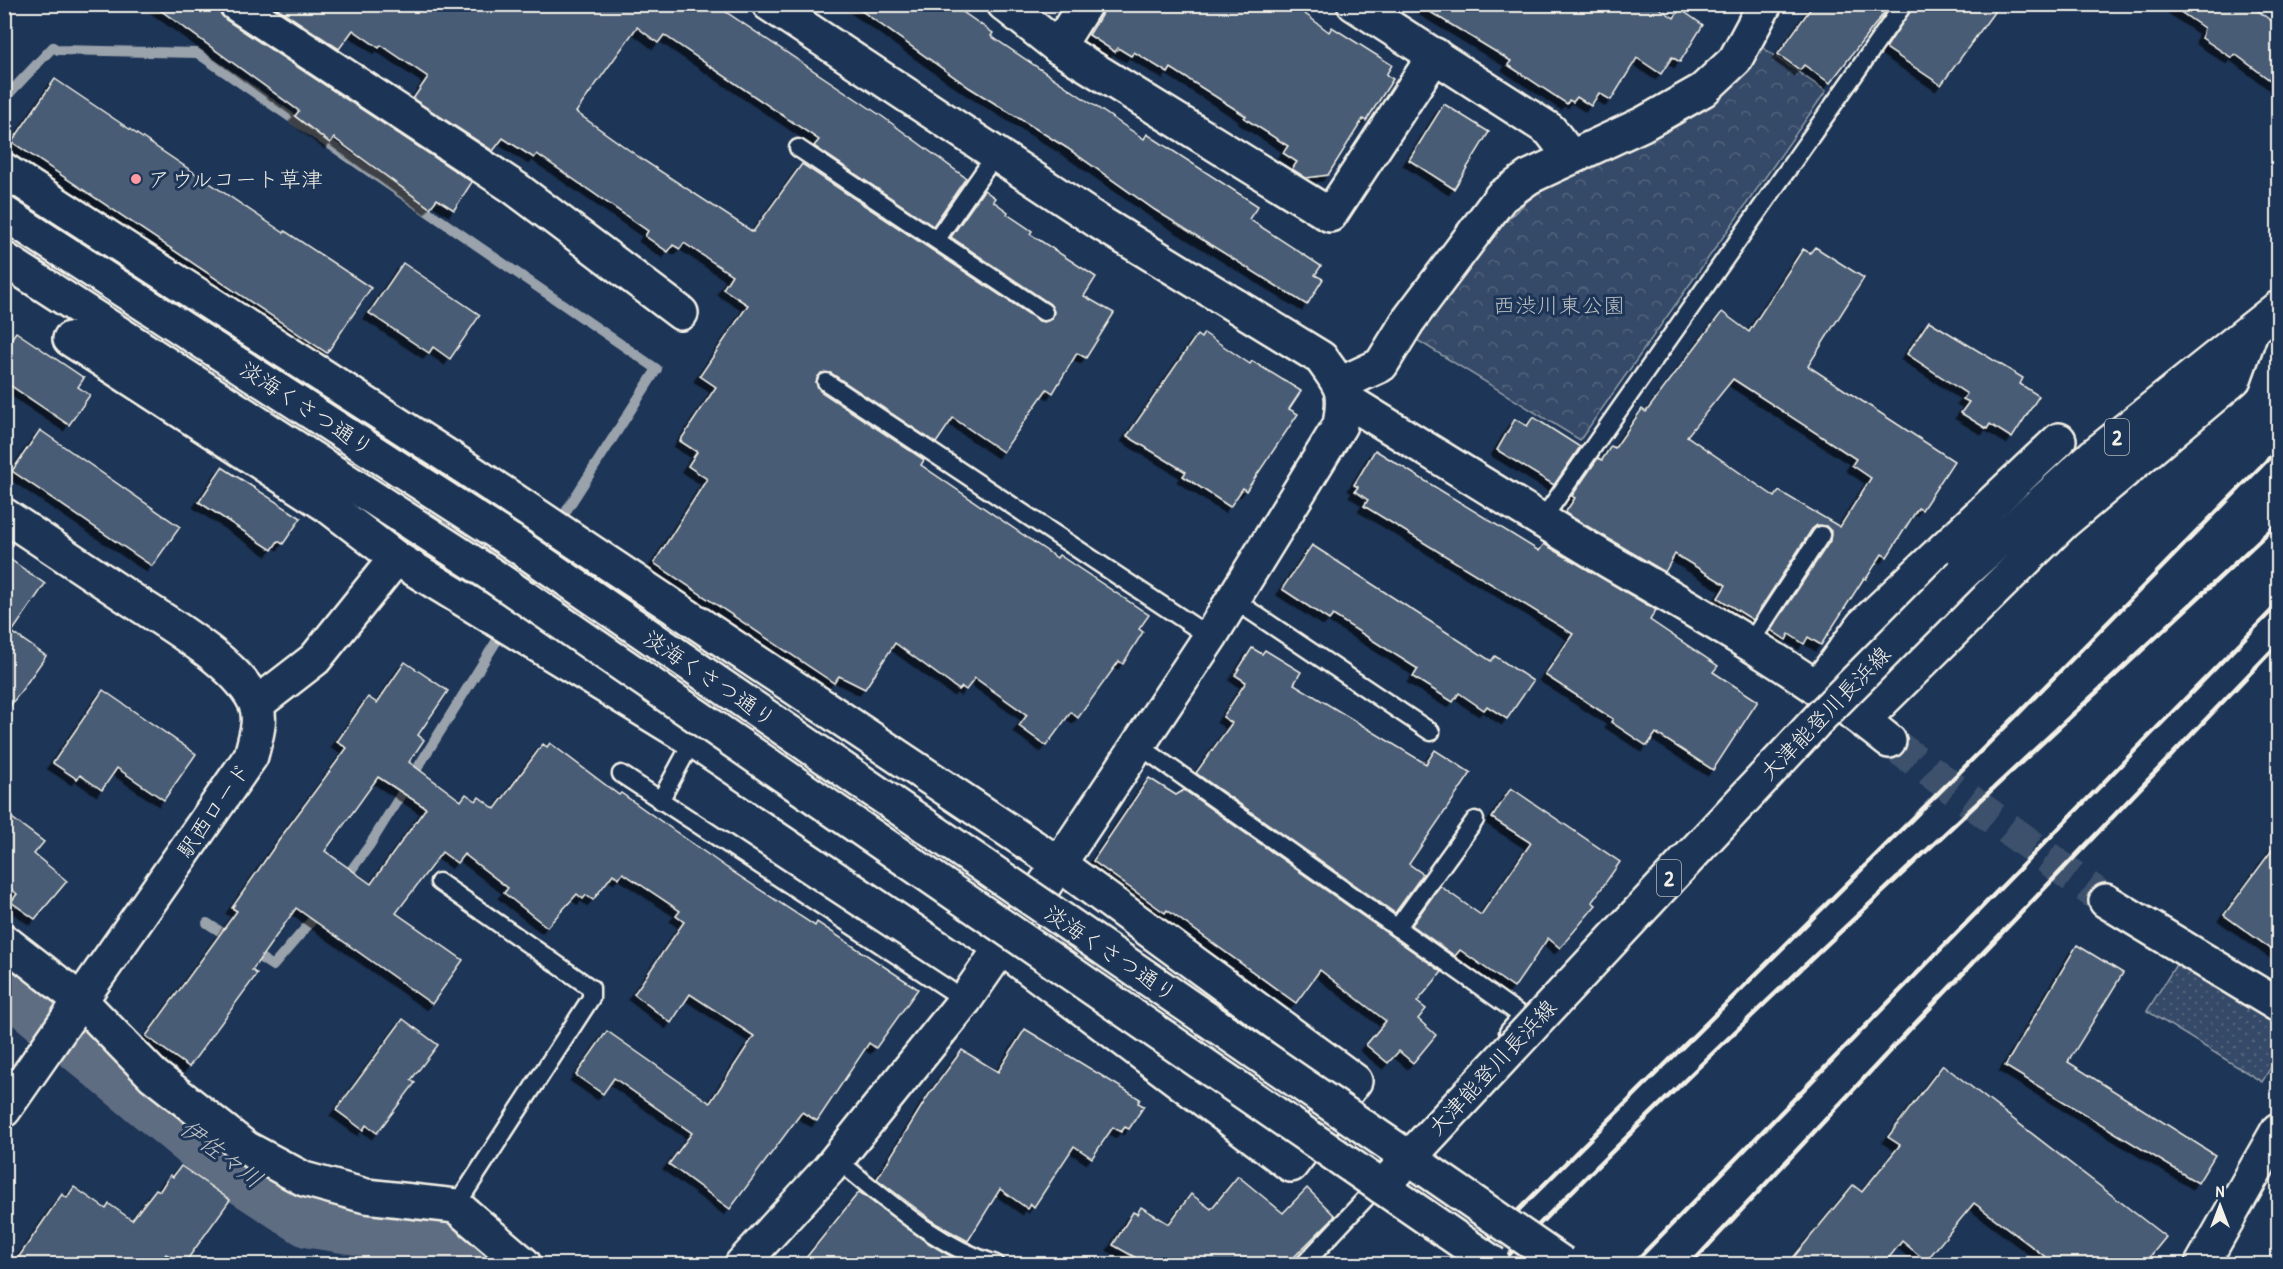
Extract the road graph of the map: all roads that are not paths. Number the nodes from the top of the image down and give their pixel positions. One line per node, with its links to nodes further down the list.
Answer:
1 (236, 4): 19 (street)
2 (769, 4): 11 (street)
3 (1004, 4): 8 (street)
4 (1085, 4): 8 (street)
5 (1354, 4): 9 (street)
6 (1765, 4): 12 (street)
7 (1904, 4): 26 (lane)
8 (1058, 47): 9 (street)
9 (1435, 55): 12 (street)
10 (798, 148): 15 (lane)
11 (996, 154): 15 (lane); 23 (street)
12 (1570, 158): 23 (street)
13 (4, 170): 42 (street)
14 (4, 213): 53 (street, 淡海くさつ通り, bridge)
15 (937, 239): 18 (lane)
16 (4, 259): 55 (street, 淡海くさつ通り, bridge)
17 (2278, 308): 20 (street, 大津能登川長浜線 / 2)
18 (1044, 312)
19 (681, 313)
20 (2252, 329): 34 (street); 53 (street, 大津能登川長浜線 / 2, bridge)
21 (70, 339): 28 (street)
22 (826, 382): 30 (lane)
23 (1342, 392): 26 (street); 29 (street)
24 (2059, 440): 32 (street)
25 (4, 515): 33 (street)
26 (1541, 520): 31 (street)
27 (1821, 535): 31 (lane)
28 (396, 558): 33 (street); 36 (street)
29 (1234, 600): 30 (street); 35 (lane)
30 (1210, 637): 38 (street)
31 (1750, 643): 32 (street)
32 (1817, 688): 34 (street)
33 (256, 704): 49 (street, 駅西ロード)
34 (1863, 720): 37 (street)
35 (1431, 732)
36 (693, 740): 40 (lane); 47 (street)
37 (1889, 741)
38 (1137, 744): 42 (street); 45 (lane)
39 (621, 774): 40 (lane)
40 (660, 801): 48 (lane)
41 (1475, 820): 45 (lane)
42 (1059, 864): 47 (street); 47 (street)
43 (439, 882): 56 (lane)
44 (2106, 902): 50 (street)
45 (1397, 928): 60 (lane)
46 (4, 940): 49 (street)
47 (1002, 948): 48 (street)
48 (965, 1000): 54 (street)
49 (77, 1004): 51 (street, 駅西ロード); 56 (street)
50 (2278, 1005)
51 (4, 1110)
52 (2278, 1130): 63 (street)
53 (1407, 1157): 55 (street, 大津能登川長浜線 / 2, bridge); 62 (street, 大津能登川長浜線, bridge)
54 (836, 1159): 58 (street); 59 (lane)
55 (1382, 1187): 61 (street, bridge)
56 (456, 1206): 57 (street)
57 (524, 1264)
58 (742, 1264)
59 (996, 1264)
60 (1304, 1264)
61 (1494, 1264)
62 (1563, 1264)
63 (2202, 1264)

